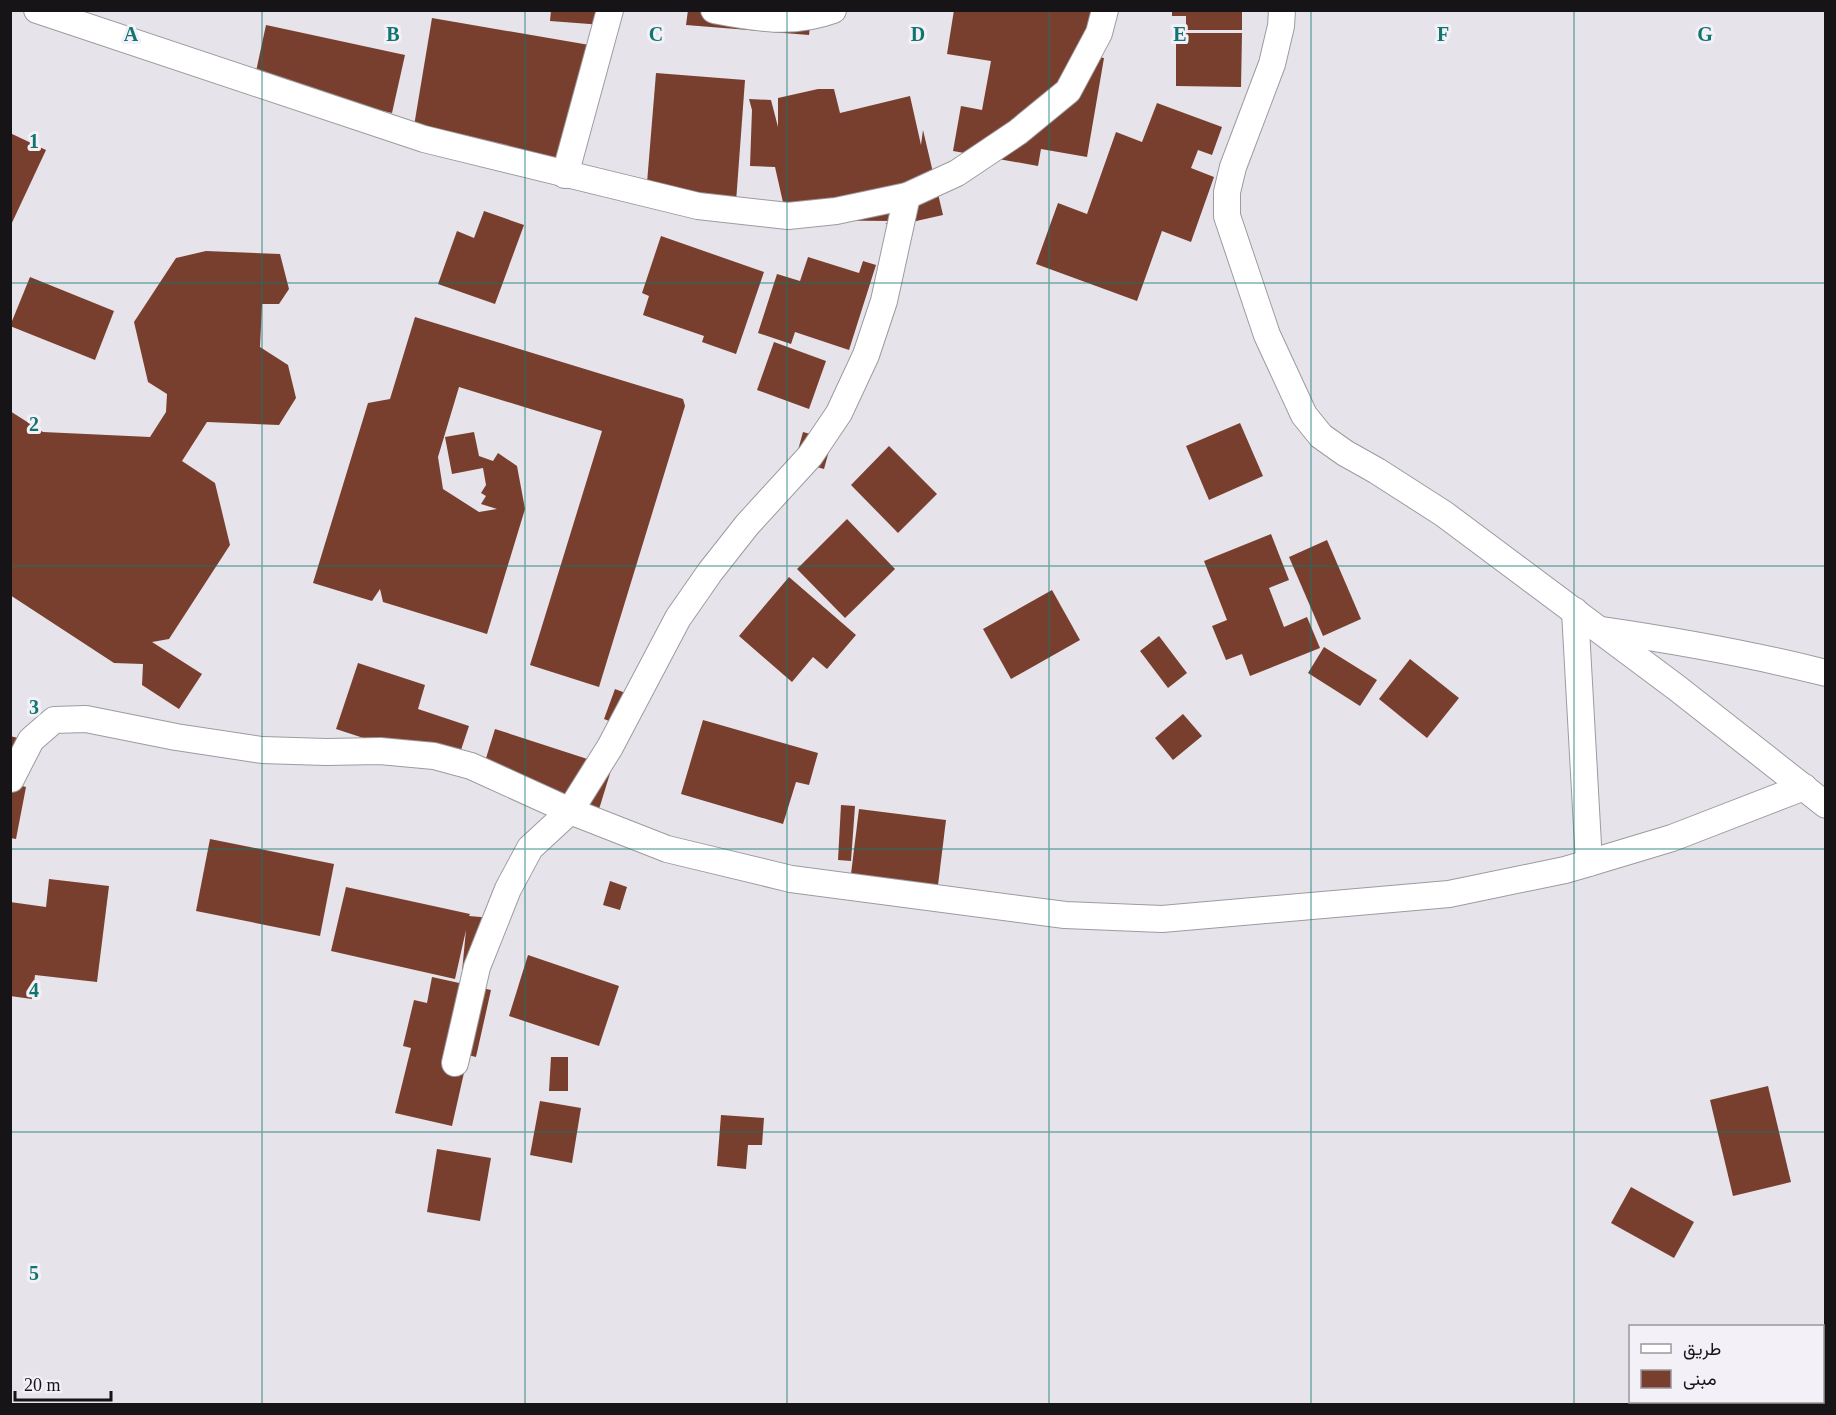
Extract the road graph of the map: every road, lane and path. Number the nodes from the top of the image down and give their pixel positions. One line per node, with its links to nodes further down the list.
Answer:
1 (37, 10): 7 (street)
2 (610, 10): 7 (street)
3 (714, 10): 4 (street)
4 (833, 10)
5 (1105, 10): 8 (street)
6 (1282, 10): 9 (street)
7 (565, 175): 8 (street)
8 (907, 196): 15 (street)
9 (1575, 611): 10 (street); 16 (street)
10 (1601, 630): 11 (street); 13 (street)
11 (1826, 673)
12 (10, 779): 15 (street)
13 (1804, 787): 14 (street); 16 (street)
14 (1826, 805)
15 (570, 811): 16 (street); 17 (street)
16 (1589, 863)
17 (455, 1064)

